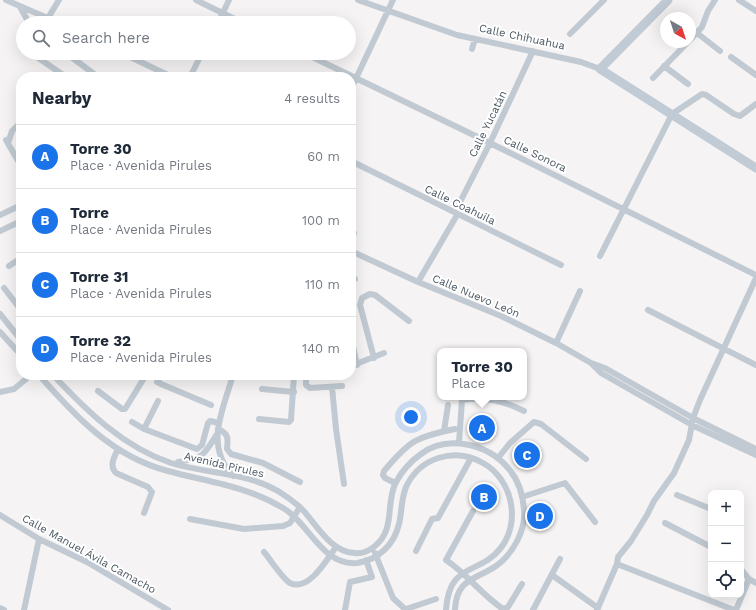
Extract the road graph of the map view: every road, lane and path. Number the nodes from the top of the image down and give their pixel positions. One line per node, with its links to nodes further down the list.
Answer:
1 (6, 0): 11 (street)
2 (59, 0): 17 (street)
3 (196, 0): 14 (street)
4 (229, 0): 14 (street)
5 (358, 0): 12 (street, Calle Chihuahua)
6 (393, 0): 12 (street)
7 (604, 0): 21 (street)
8 (668, 0): 34 (street)
9 (715, 0): 20 (street)
10 (743, 1): 13 (street)
11 (20, 8): 15 (street); 16 (street)
12 (387, 10): 22 (street, Calle Chihuahua); 42 (street)
13 (756, 11)
14 (224, 13): 18 (street); 19 (street)
15 (25, 16)
16 (42, 16)
17 (49, 16)
18 (222, 16)
19 (230, 16)
20 (697, 33): 26 (street)
21 (570, 34)
22 (475, 39): 24 (street); 25 (street, Calle Chihuahua)
23 (682, 48): 33 (street)
24 (472, 50)
25 (533, 51): 34 (street, Calle Chihuahua); 47 (street, Calle Yucatán)
26 (720, 51)
27 (731, 57): 40 (street)
28 (41, 60): 35 (street)
29 (75, 60): 36 (street)
30 (137, 60): 37 (street)
31 (198, 60): 38 (street)
32 (318, 60): 39 (street, Calle Sonora)
33 (664, 66): 41 (street); 43 (street)
34 (600, 69): 45 (street, Calle Chihuahua)
35 (59, 72)
36 (91, 72)
37 (162, 72)
38 (192, 72)
39 (342, 72)
40 (756, 75)
41 (653, 78)
42 (356, 79): 47 (street, Calle Sonora)
43 (688, 84)
44 (756, 104): 45 (street)
45 (672, 114): 51 (street, Calle Chihuahua); 54 (street)
46 (16, 127): 48 (street)
47 (490, 143): 52 (street, Calle Yucatán); 54 (street, Calle Sonora)
48 (14, 153): 49 (street)
49 (16, 157)
50 (356, 164): 55 (street, Calle Coahuila)
51 (756, 168)
52 (459, 204)
53 (16, 208): 56 (street)
54 (623, 209): 60 (street); 64 (street, Calle Sonora)
55 (457, 214): 62 (street, Calle Coahuila); 65 (street)
56 (0, 215)
57 (16, 223): 58 (street)
58 (0, 231)
59 (356, 252): 65 (street, Calle Nuevo León)
60 (600, 256)
61 (16, 261): 63 (street)
62 (561, 265)
63 (9, 266)
64 (756, 277): 77 (street)
65 (418, 282): 76 (street, Calle Nuevo León)
66 (4, 288): 68 (street)
67 (580, 291): 76 (street)
68 (16, 304)
69 (648, 310): 77 (street)
70 (0, 314): 72 (street)
71 (409, 320): 80 (street)
72 (6, 322): 73 (street); 75 (street)
73 (0, 327)
74 (0, 332): 78 (street)
75 (16, 334)
76 (556, 343): 81 (street, Calle Nuevo León)
77 (725, 349): 82 (street); 104 (street)
78 (16, 350)
79 (384, 353): 80 (street)
80 (374, 358): 83 (street)
81 (591, 363): 104 (street, Calle Nuevo León); 107 (street, Calle Nuevo León)
82 (756, 364)
83 (356, 365)
84 (25, 380): 96 (street)
85 (43, 380): 113 (street, Avenida Pirules)
86 (58, 380): 120 (street, Avenida Pirules)
87 (143, 380): 95 (street)
88 (158, 380): 101 (street)
89 (232, 380): 109 (street)
90 (294, 380): 97 (street)
91 (306, 380): 93 (street)
92 (342, 386): 93 (street)
93 (332, 387): 125 (street)
94 (262, 389): 97 (street)
95 (98, 391)
96 (0, 392)
97 (294, 392): 105 (street)
98 (462, 400): 112 (street)
99 (497, 400): 103 (street)
100 (158, 401): 108 (street)
101 (211, 404)
102 (448, 405): 111 (street)
103 (524, 411)
104 (693, 418): 107 (street); 114 (street, Calle Nuevo León)
105 (259, 420)
106 (132, 422): 108 (street)
107 (692, 425): 116 (street, Calle Nuevo León); 147 (street)
108 (144, 429): 109 (street)
109 (218, 429): 120 (street); 122 (street); 123 (street)
110 (455, 429): 111 (street)
111 (444, 431): 124 (street)
112 (459, 443): 115 (street); 124 (street)
113 (118, 449): 131 (street); 133 (street, Avenida Pirules)
114 (756, 449)
115 (490, 452): 118 (street); 121 (street)
116 (756, 455)
117 (471, 458): 121 (street, Avenida Pirules); 141 (street); 144 (street, Avenida Pirules)
118 (498, 458): 119 (street); 127 (street)
119 (586, 459)
120 (171, 463): 122 (street, Avenida Pirules)
121 (483, 463): 148 (street, Avenida Pirules)
122 (232, 476): 128 (street, Avenida Pirules)
123 (300, 482)
124 (396, 483): 140 (street)
125 (344, 484)
126 (677, 495): 129 (street)
127 (522, 497): 135 (street); 151 (street)
128 (300, 507): 133 (street); 139 (street, Avenida Pirules)
129 (708, 508)
130 (472, 511): 148 (street)
131 (144, 513)
132 (0, 515): 137 (street, Calle Manuel Ávila Camacho)
133 (294, 516): 134 (street); 143 (street, Avenida Pirules)
134 (190, 520)
135 (595, 522)
136 (665, 523): 138 (street)
137 (39, 539): 159 (street); 160 (street, Calle Manuel Ávila Camacho)
138 (708, 545)
139 (336, 547): 140 (street); 143 (street)
140 (373, 548): 144 (street)
141 (416, 551)
142 (264, 552): 143 (street)
143 (330, 555): 146 (street, Avenida Pirules)
144 (376, 556): 146 (street, Avenida Pirules); 162 (street)
145 (560, 559): 150 (street)
146 (366, 560): 161 (street)
147 (617, 564): 157 (street); 166 (street)
148 (463, 573): 151 (street); 163 (street, Avenida Pirules)
149 (744, 573): 152 (street)
150 (552, 575): 157 (street); 165 (street)
151 (470, 579): 154 (street); 164 (street)
152 (749, 579): 153 (street); 166 (street)
153 (756, 583)
154 (522, 584)
155 (436, 599): 162 (street)
156 (0, 608): 158 (street)
157 (597, 609)
158 (4, 610)
159 (24, 610)
160 (168, 610)
161 (345, 610)
162 (406, 610)
163 (446, 610)
164 (455, 610)
165 (533, 610)
166 (735, 610)

